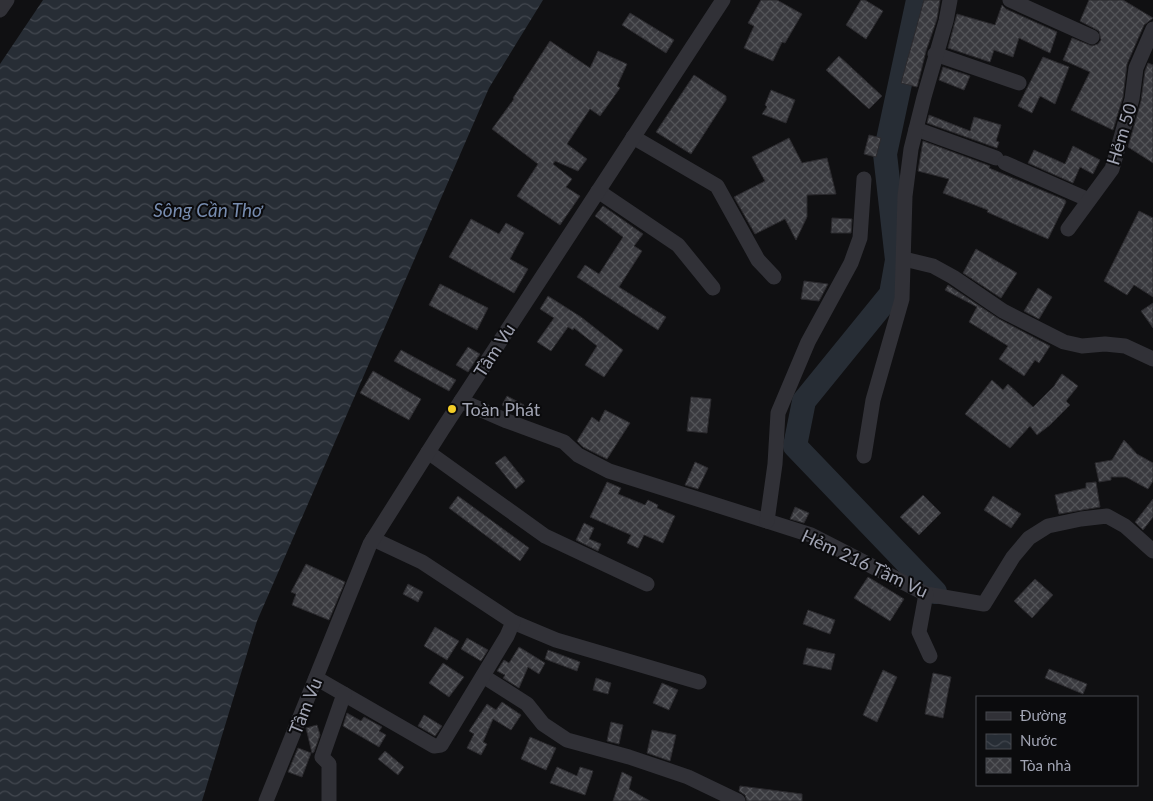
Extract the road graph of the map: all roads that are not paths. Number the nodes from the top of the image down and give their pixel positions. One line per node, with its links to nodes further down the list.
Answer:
1 (7, 0): 5 (street)
2 (723, 0): 11 (street, Tầm Vu)
3 (950, 0): 8 (street)
4 (1010, 0): 7 (street)
5 (0, 10)
6 (1153, 29): 14 (street, Hẻm 50)
7 (1092, 37)
8 (935, 54): 9 (street); 10 (street)
9 (1019, 83)
10 (916, 129): 14 (street); 16 (street)
11 (633, 137): 13 (street, Tầm Vu); 17 (street)
12 (864, 179): 23 (street)
13 (598, 191): 18 (street); 20 (street, Tầm Vu)
14 (1089, 200): 15 (street, Hẻm 50)
15 (1068, 229)
16 (904, 259): 19 (street); 22 (street)
17 (774, 277)
18 (713, 288)
19 (1153, 359)
20 (461, 401): 21 (street, Tầm Vu); 23 (street, Hẻm 216 Tầm Vu)
21 (428, 452): 24 (street, Tầm Vu); 26 (street)
22 (864, 456)
23 (767, 521): 27 (street, Hẻm 216 Tầm Vu)
24 (372, 540): 28 (street); 31 (street, Tầm Vu)
25 (1153, 551): 27 (street, Hẻm 216 Tầm Vu)
26 (646, 584)
27 (926, 594): 29 (street)
28 (513, 622): 30 (street); 32 (street)
29 (930, 656)
30 (482, 676): 33 (street); 36 (street)
31 (316, 678): 33 (street); 34 (street, Tầm Vu)
32 (699, 682)
33 (344, 694): 35 (street)
34 (266, 801)
35 (330, 801)
36 (738, 801)

